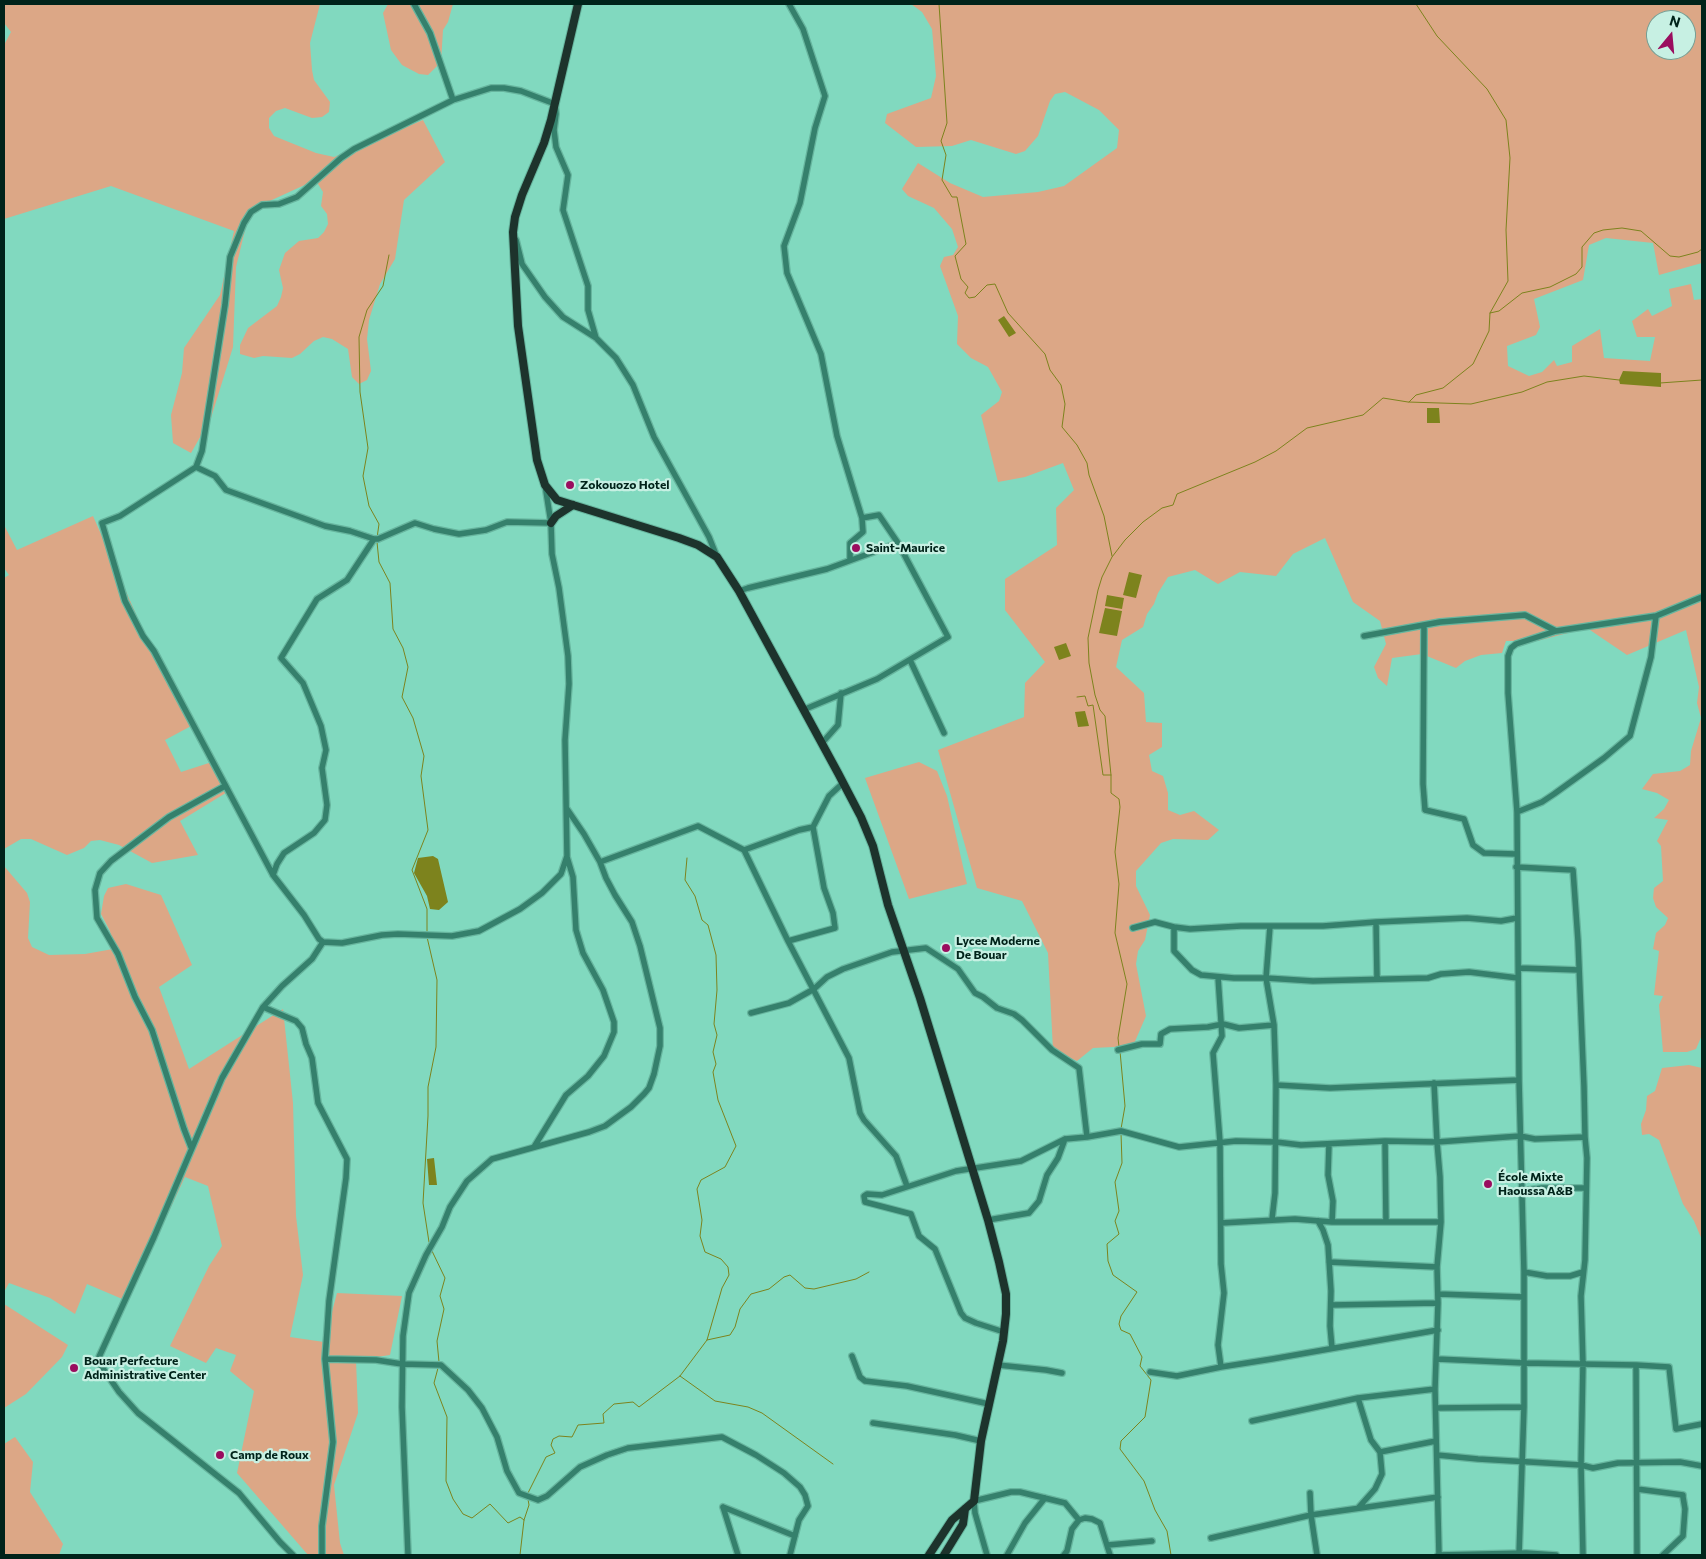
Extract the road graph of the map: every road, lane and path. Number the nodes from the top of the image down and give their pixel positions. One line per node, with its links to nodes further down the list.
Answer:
1 (414, 4): 4 (street)
2 (578, 4): 5 (main road)
3 (789, 4): 11 (street)
4 (453, 100): 5 (street); 8 (street)
5 (555, 104): 6 (main road); 7 (street)
6 (514, 232): 7 (street); 9 (main road)
7 (596, 338): 15 (street)
8 (196, 467): 13 (street); 29 (street)
9 (545, 485): 10 (main road); 12 (street)
10 (573, 505): 12 (main road); 15 (main road)
11 (862, 518): 14 (street); 16 (street)
12 (551, 523): 13 (street); 30 (street)
13 (374, 539): 38 (street)
14 (898, 543): 16 (street); 23 (street)
15 (717, 557): 17 (main road)
16 (850, 560): 17 (street)
17 (739, 591): 25 (main road)
18 (1702, 597): 19 (street)
19 (1656, 616): 21 (street); 31 (street)
20 (1424, 626): 21 (street); 22 (street); 34 (street)
21 (1556, 631): 31 (street)
22 (1364, 636)
23 (910, 660): 24 (street); 26 (street)
24 (841, 693): 25 (street); 27 (street)
25 (803, 710): 27 (main road)
26 (944, 733)
27 (822, 744): 28 (main road)
28 (843, 783): 32 (street); 46 (main road)
29 (225, 786): 38 (street); 71 (street)
30 (567, 809): 35 (street); 36 (street)
31 (1517, 812): 34 (street)
32 (813, 827): 33 (street); 44 (street)
33 (744, 850): 36 (street); 44 (street)
34 (1516, 854): 37 (street)
35 (567, 856): 45 (street); 72 (street)
36 (600, 862): 72 (street)
37 (1516, 866): 39 (street); 48 (street)
38 (273, 875): 45 (street)
39 (1517, 918): 40 (street); 47 (street)
40 (1376, 922): 41 (street); 51 (street)
41 (1270, 926): 42 (street); 50 (street)
42 (1174, 927): 43 (street); 49 (street)
43 (1133, 928)
44 (788, 941): 53 (street)
45 (323, 942): 54 (street)
46 (904, 950): 53 (street); 63 (street); 73 (main road)
47 (1518, 968): 48 (street); 52 (street)
48 (1579, 970): 64 (street)
49 (1218, 977): 50 (street); 56 (street)
50 (1266, 978): 51 (street); 57 (street)
51 (1377, 978): 52 (street)
52 (1518, 978): 59 (street)
53 (814, 990): 55 (street); 74 (street)
54 (264, 1007): 71 (street); 96 (street)
55 (750, 1013)
56 (1223, 1024): 57 (street); 58 (street); 67 (street)
57 (1274, 1026): 61 (street)
58 (1118, 1050)
59 (1519, 1080): 60 (street); 62 (street)
60 (1434, 1083): 61 (street); 69 (street)
61 (1276, 1085): 68 (street)
62 (1520, 1136): 64 (street); 69 (street); 76 (street)
63 (1087, 1137): 65 (street); 67 (street)
64 (1585, 1137): 75 (street)
65 (1065, 1139): 73 (street); 78 (street)
66 (1385, 1141): 69 (street); 70 (street); 81 (street)
67 (1220, 1142): 68 (street); 83 (street)
68 (1276, 1142): 70 (street); 77 (street)
69 (1437, 1142): 82 (street)
70 (1329, 1144): 80 (street)
71 (191, 1147): 135 (street)
72 (534, 1147): 99 (street)
73 (972, 1168): 74 (street); 78 (main road)
74 (907, 1186): 93 (street)
75 (1586, 1188): 76 (street); 87 (street)
76 (1522, 1192): 86 (street)
77 (1272, 1219): 79 (street); 83 (street)
78 (988, 1220): 93 (main road)
79 (1318, 1221): 80 (street); 84 (street)
80 (1332, 1222): 81 (street)
81 (1386, 1222): 82 (street)
82 (1441, 1222): 85 (street)
83 (1221, 1223): 103 (street)
84 (1329, 1262): 85 (street); 91 (street)
85 (1437, 1267): 88 (street)
86 (1524, 1272): 87 (street); 89 (street)
87 (1583, 1272): 100 (street)
88 (1438, 1294): 89 (street); 90 (street)
89 (1524, 1297): 98 (street)
90 (1438, 1303): 91 (street); 92 (street)
91 (1331, 1305): 94 (street)
92 (1438, 1330): 94 (street); 97 (street)
93 (1004, 1332): 101 (main road)
94 (1332, 1348): 103 (street)
95 (852, 1356): 108 (street)
96 (325, 1359): 99 (street); 136 (street)
97 (1437, 1359): 98 (street); 106 (street)
98 (1524, 1363): 100 (street); 109 (street)
99 (402, 1364): 131 (street); 137 (street)
100 (1583, 1364): 102 (street); 120 (street)
101 (998, 1365): 105 (street); 108 (main road)
102 (1636, 1365): 113 (street); 119 (street)
103 (1221, 1367): 104 (street)
104 (1150, 1372)
105 (1062, 1373)
106 (1435, 1389): 107 (street); 110 (street)
107 (1358, 1398): 111 (street); 116 (street)
108 (989, 1404): 114 (main road)
109 (1524, 1407): 110 (street); 118 (street)
110 (1436, 1408): 115 (street)
111 (1252, 1421)
112 (873, 1423): 114 (street)
113 (1702, 1424)
114 (981, 1441): 126 (main road)
115 (1436, 1441): 116 (street); 117 (street)
116 (1380, 1452): 127 (street)
117 (1437, 1455): 118 (street); 124 (street)
118 (1523, 1463): 120 (street); 148 (street)
119 (1637, 1463): 120 (street); 121 (street); 122 (street)
120 (1581, 1466): 150 (street)
121 (1702, 1466)
122 (1637, 1489): 151 (street); 152 (street)
123 (1310, 1493): 129 (street)
124 (1438, 1497): 127 (street); 147 (street)
125 (1045, 1498): 126 (street); 130 (street); 143 (street)
126 (974, 1501): 128 (main road); 142 (street)
127 (1359, 1507): 129 (street)
128 (966, 1509): 140 (main road); 141 (main road)
129 (1311, 1516): 132 (street); 146 (street)
130 (1080, 1520): 134 (street); 144 (street)
131 (795, 1536): 138 (street); 139 (street)
132 (1212, 1538)
133 (1152, 1541): 134 (street)
134 (1108, 1545): 145 (street)
135 (293, 1555)
136 (322, 1555)
137 (408, 1555)
138 (738, 1555)
139 (790, 1555)
140 (929, 1555)
141 (944, 1555)
142 (987, 1555)
143 (1006, 1555)
144 (1064, 1555)
145 (1110, 1555)
146 (1318, 1555)
147 (1439, 1555): 148 (street)
148 (1520, 1555): 149 (street)
149 (1556, 1555)
150 (1583, 1555)
151 (1638, 1555)
152 (1663, 1555)

